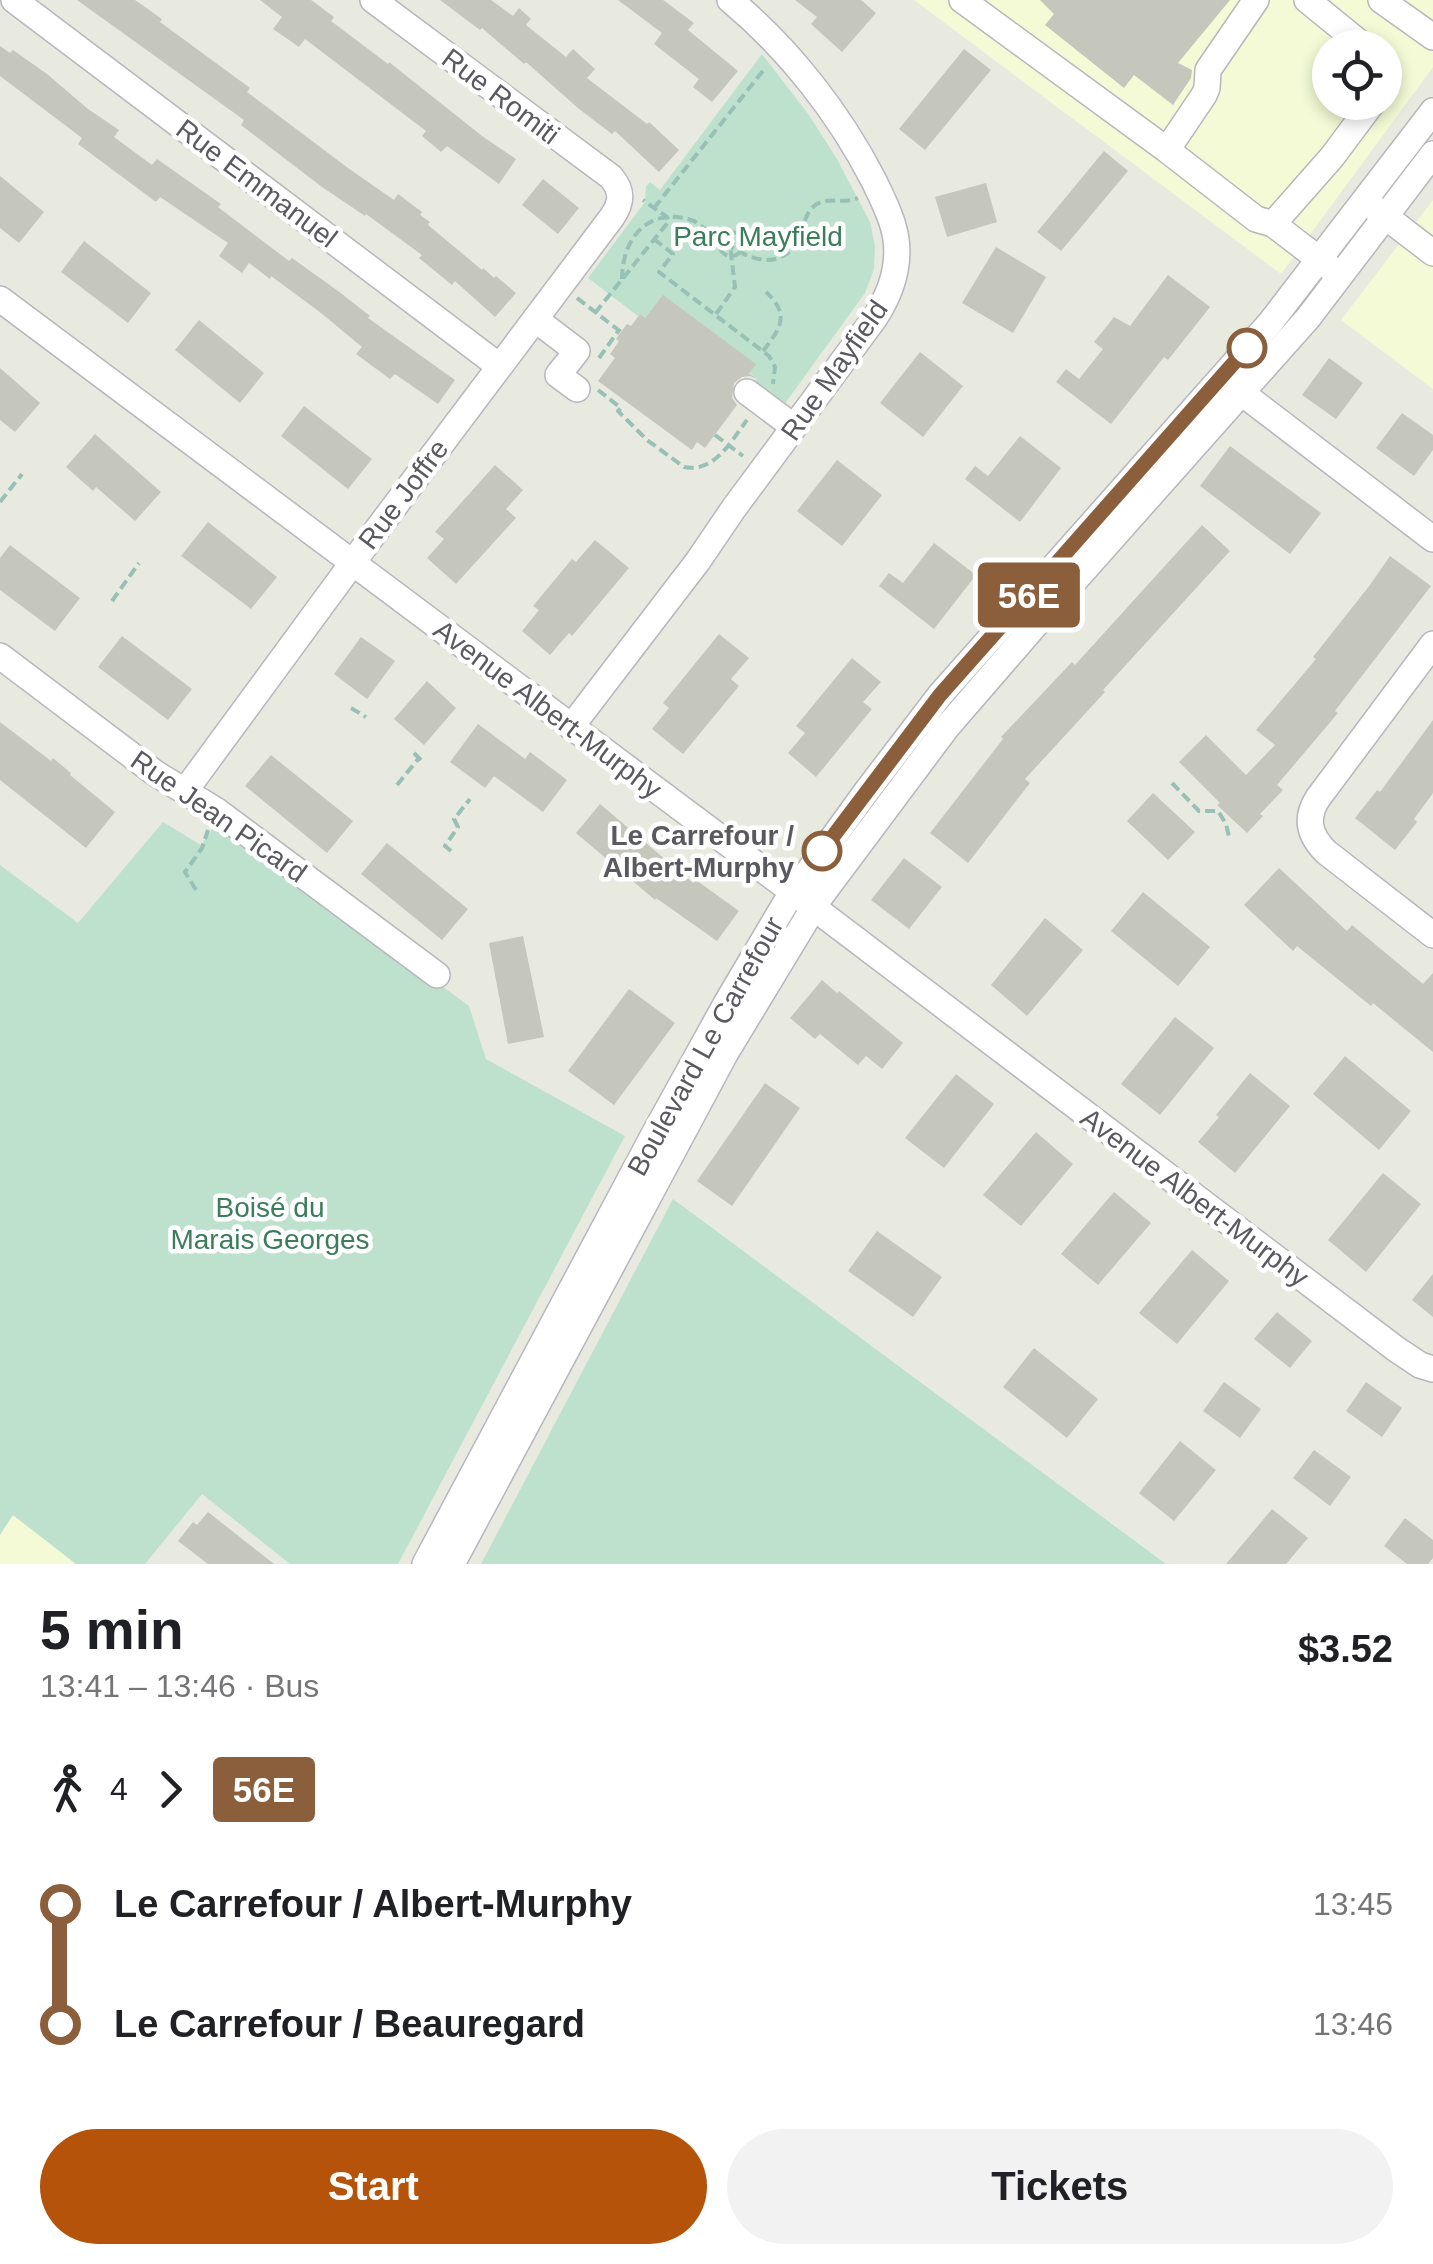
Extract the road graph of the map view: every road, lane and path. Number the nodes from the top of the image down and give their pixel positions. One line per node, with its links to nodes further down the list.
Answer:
1 (14, 0): 37 (street, Rue Emmanuel)
2 (373, 0): 16 (street, Rue Romiti)
3 (730, 0): 41 (street, Rue Mayfield)
4 (962, 0): 13 (street)
5 (1256, 0): 13 (street)
6 (1307, 0): 8 (street)
7 (1381, 0): 9 (street)
8 (1344, 30)
9 (1433, 37)
10 (772, 62): 17 (path)
11 (1433, 111): 18 (street, Boulevard Le Carrefour)
12 (1360, 120): 20 (street)
13 (1166, 150): 20 (street)
14 (1433, 154): 18 (street, Boulevard Le Carrefour)
15 (860, 198): 24 (path)
16 (632, 199): 17 (path); 34 (street, Rue Joffre)
17 (654, 208): 19 (path)
18 (1376, 209): 25 (street); 27 (street, Boulevard Le Carrefour)
19 (667, 217): 21 (path); 22 (path); 28 (path)
20 (1273, 224): 27 (street)
21 (654, 238): 28 (path); 33 (path)
22 (720, 238): 23 (path); 24 (path); 26 (path)
23 (730, 245): 24 (path); 26 (path)
24 (740, 252): 26 (path)
25 (1433, 252)
26 (732, 256): 33 (path)
27 (1330, 269): 38 (street, Boulevard Le Carrefour)
28 (622, 279): 32 (path)
29 (766, 292): 35 (path)
30 (573, 295): 32 (path)
31 (0, 298): 49 (street, Avenue Albert-Murphy)
32 (595, 312): 36 (path)
33 (715, 315): 35 (path)
34 (535, 319): 37 (street, Rue Joffre); 39 (street)
35 (764, 351): 40 (path)
36 (595, 364)
37 (499, 366): 49 (street, Rue Joffre)
38 (1232, 386): 47 (street); 65 (street, Boulevard Le Carrefour)
39 (586, 389): 43 (path)
40 (757, 397): 41 (street); 43 (path)
41 (794, 427): 55 (street, Rue Mayfield)
42 (715, 435): 43 (path)
43 (728, 444): 44 (path)
44 (748, 459)
45 (22, 474): 46 (path)
46 (0, 502)
47 (1433, 539)
48 (139, 563): 50 (path)
49 (352, 563): 55 (street, Avenue Albert-Murphy); 59 (street, Rue Joffre)
50 (112, 600)
51 (1433, 644): 66 (street)
52 (0, 656): 59 (street, Rue Jean Picard)
53 (351, 708): 54 (path)
54 (366, 716)
55 (571, 727): 65 (street, Avenue Albert-Murphy)
56 (419, 758): 58 (path)
57 (1172, 783): 62 (path)
58 (397, 785)
59 (185, 791): 67 (street, Rue Jean Picard)
60 (470, 799): 63 (path)
61 (208, 830): 64 (path)
62 (1229, 837)
63 (452, 851)
64 (196, 890)
65 (803, 900): 68 (street, Avenue Albert-Murphy); 69 (street, Boulevard Le Carrefour)
66 (1433, 935)
67 (438, 975)
68 (1433, 1369)
69 (459, 1526): 70 (street, Boulevard Le Carrefour); 71 (street, Boulevard Le Carrefour)
70 (425, 1564)
71 (452, 1564)

